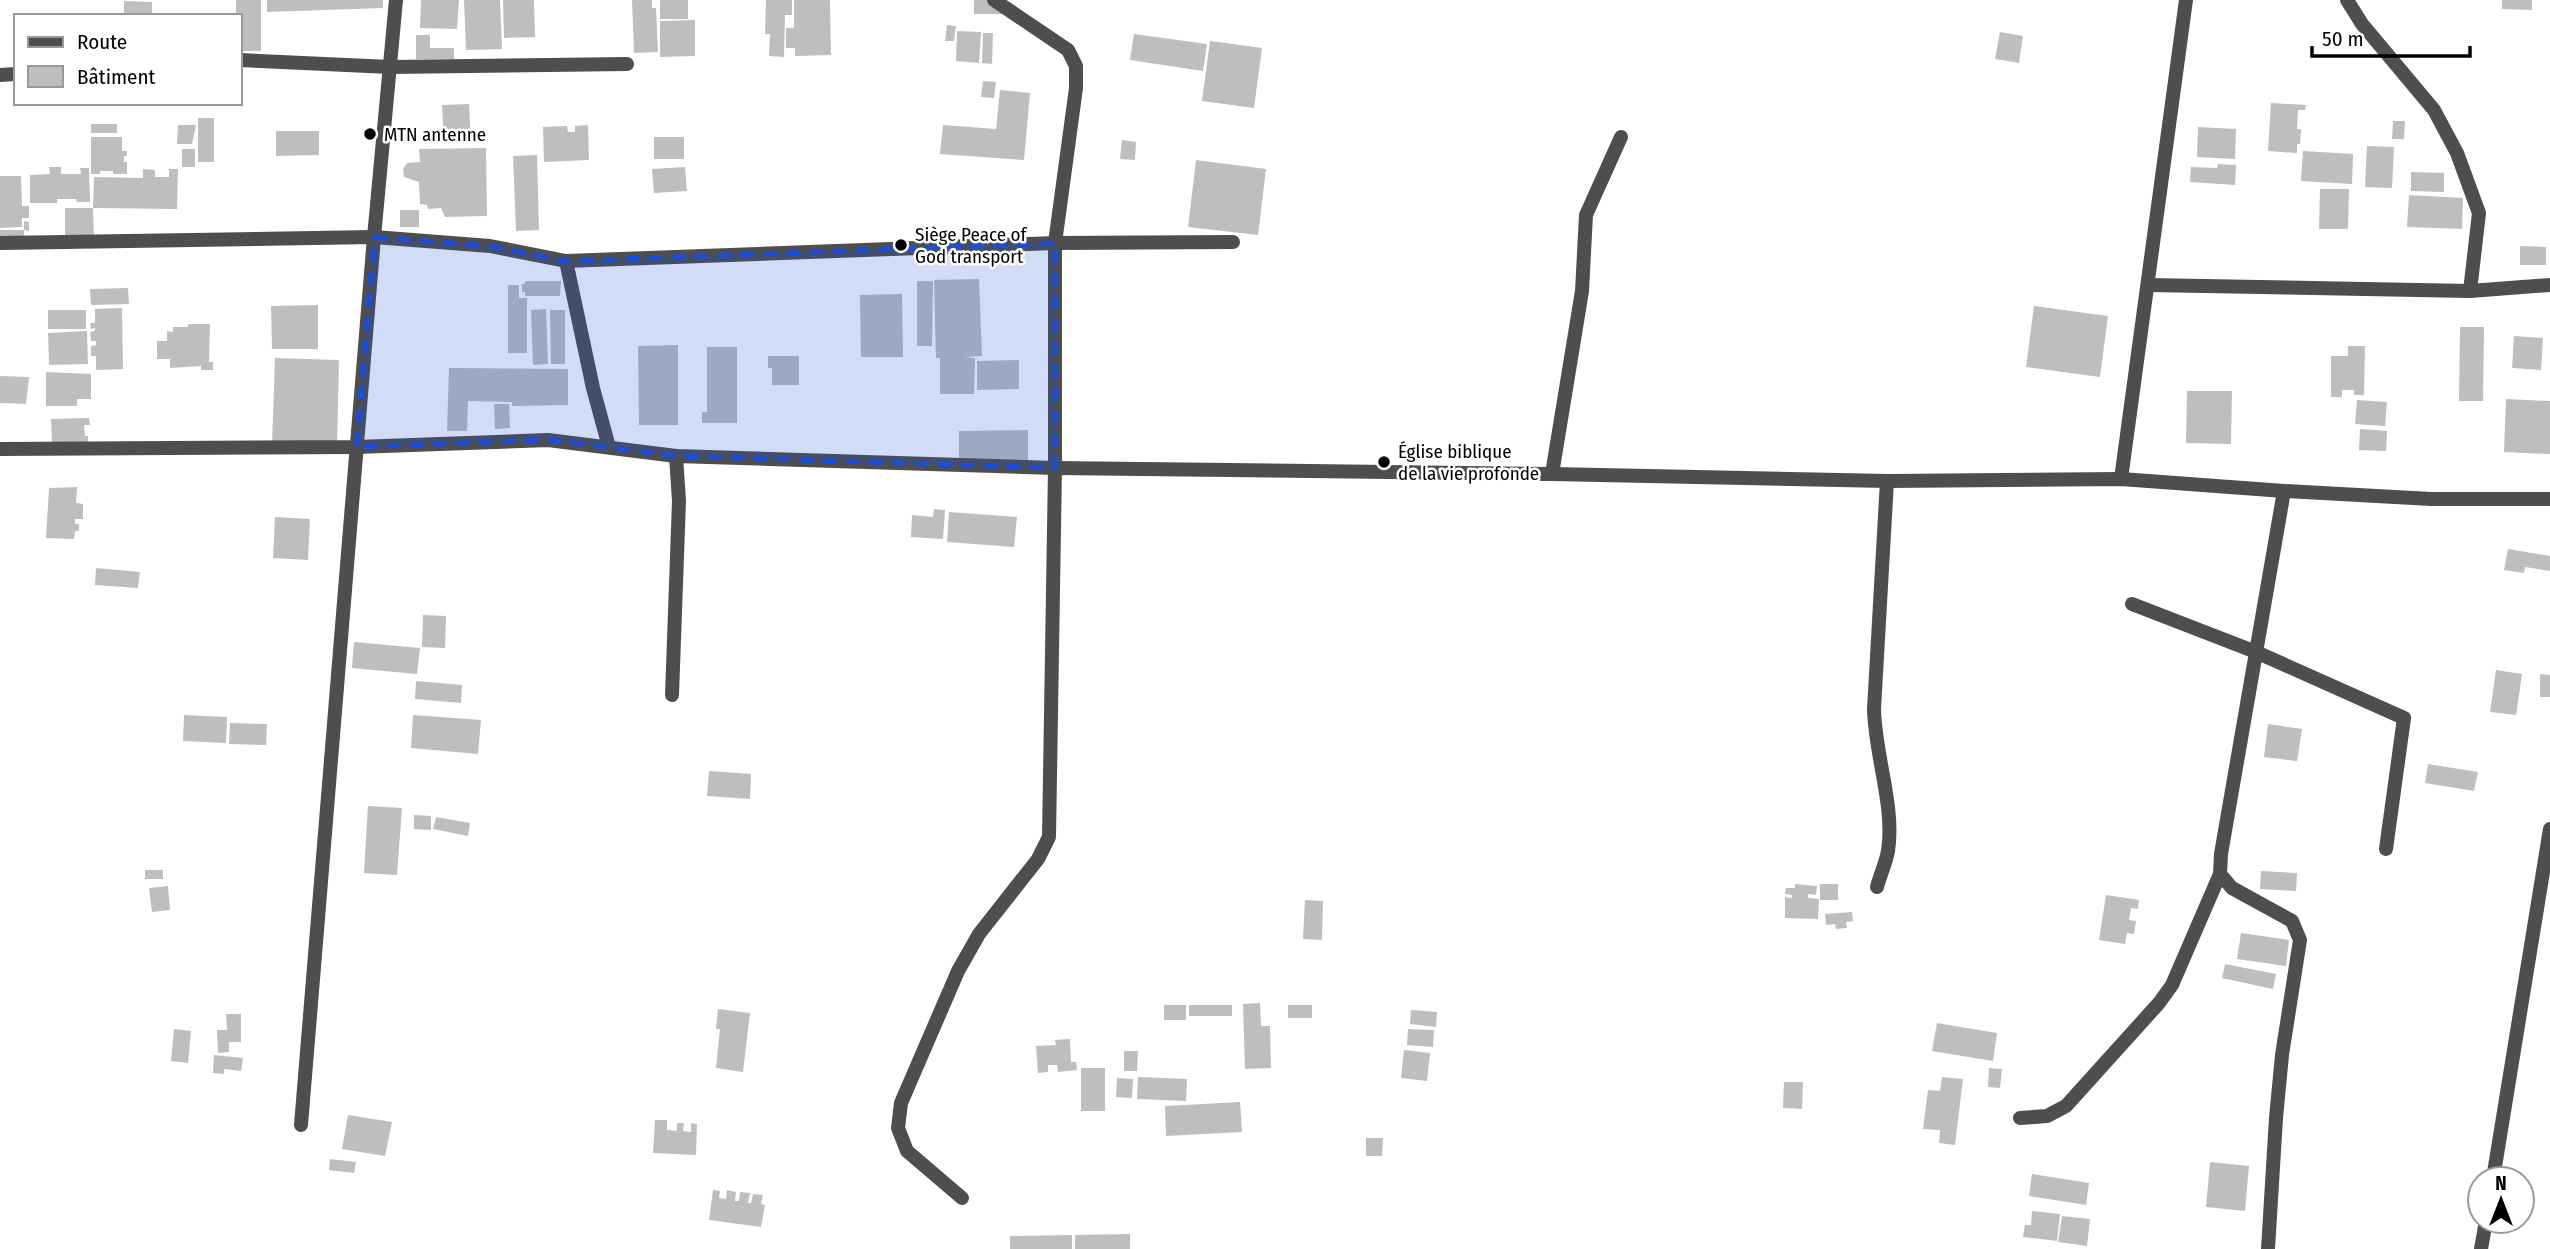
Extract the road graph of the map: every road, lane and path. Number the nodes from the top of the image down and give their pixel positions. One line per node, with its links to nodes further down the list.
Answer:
1 (396, 0): 7 (street)
2 (994, 0): 12 (street)
3 (2186, 0): 14 (street)
4 (2347, 0): 16 (street)
5 (242, 61): 7 (street)
6 (627, 64): 7 (street)
7 (390, 67): 9 (street)
8 (1621, 137): 22 (street)
9 (374, 237): 11 (street); 13 (street); 17 (street)
10 (1233, 242): 12 (street)
11 (0, 243)
12 (1055, 243): 13 (street); 21 (street)
13 (565, 261): 18 (street)
14 (2148, 285): 16 (street); 23 (street)
15 (2550, 285): 16 (street)
16 (2470, 291)
17 (356, 447): 18 (street); 19 (street); 35 (street)
18 (609, 447): 20 (street)
19 (0, 449)
20 (676, 456): 21 (street); 29 (street)
21 (1055, 468): 22 (street); 37 (street)
22 (1552, 474): 24 (street)
23 (2121, 479): 24 (street); 25 (street)
24 (1887, 481): 33 (street)
25 (2284, 491): 26 (street); 28 (street)
26 (2550, 499)
27 (2132, 604): 28 (street)
28 (2256, 652): 31 (street); 32 (street)
29 (672, 695)
30 (2550, 829): 36 (street)
31 (2386, 849)
32 (2220, 874): 34 (street); 38 (street)
33 (1877, 887)
34 (2020, 1118)
35 (301, 1125)
36 (2495, 1165)
37 (962, 1198)
38 (2268, 1249)

